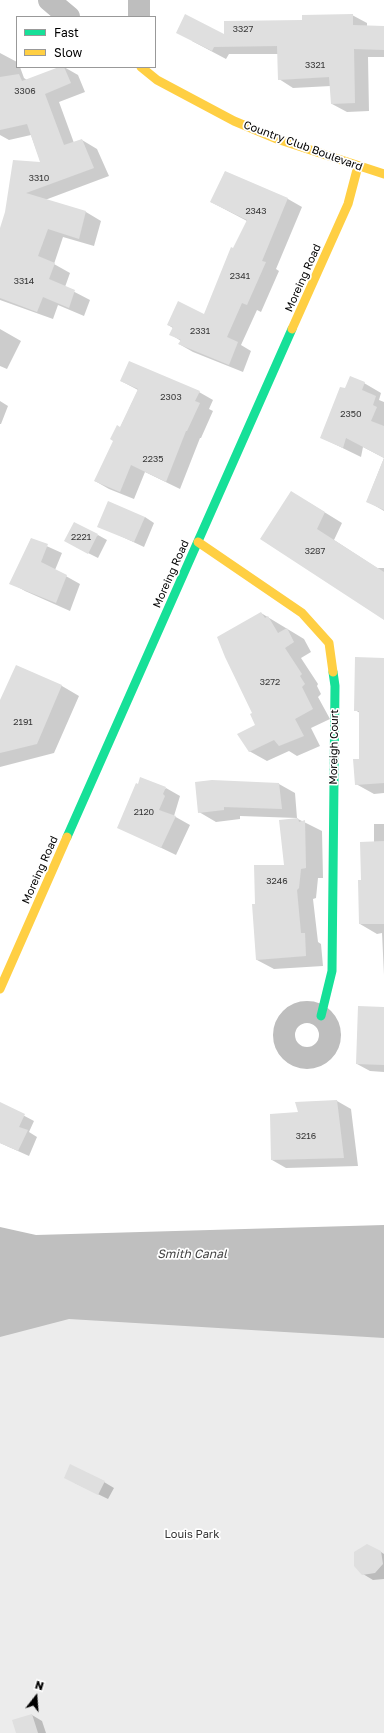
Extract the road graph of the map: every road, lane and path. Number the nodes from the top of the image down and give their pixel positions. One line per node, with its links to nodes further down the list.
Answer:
1 (49, 0): 3 (street)
2 (139, 0): 4 (street)
3 (68, 16)
4 (139, 16)
5 (142, 68): 6 (street, Country Club Boulevard)
6 (358, 166): 7 (street, Country Club Boulevard); 8 (street, Moreing Road)
7 (384, 174)
8 (198, 542): 9 (street, Moreing Road); 10 (street, Moreigh Court)
9 (0, 988)
10 (321, 1016)

